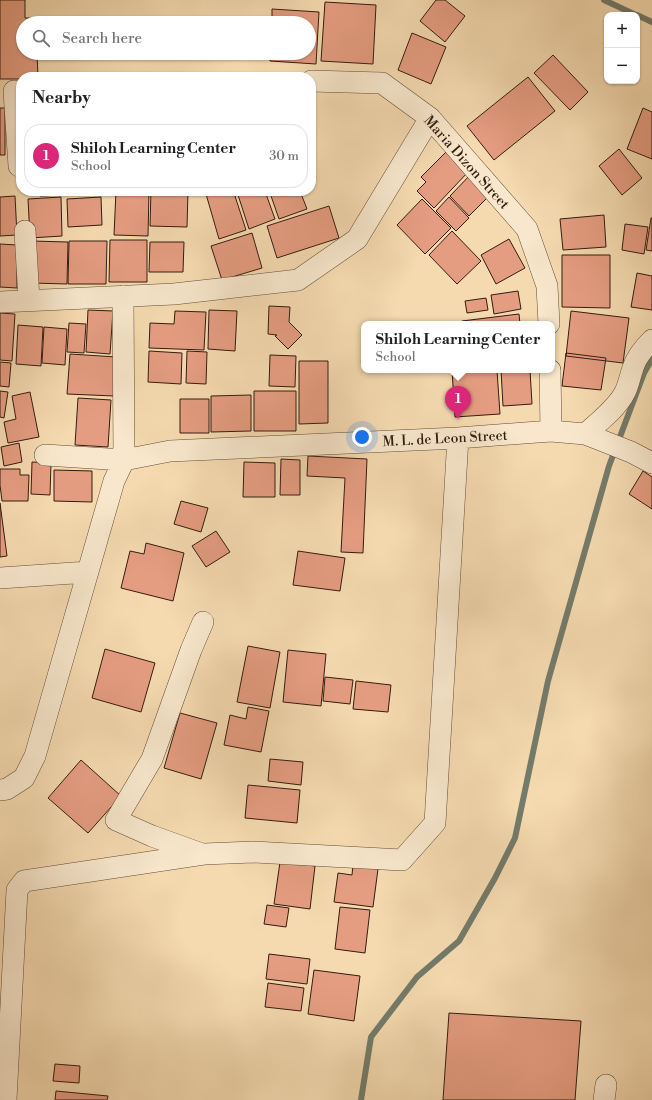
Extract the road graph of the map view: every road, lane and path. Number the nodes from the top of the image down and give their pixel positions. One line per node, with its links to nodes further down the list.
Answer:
1 (316, 81): 3 (street, Maria Dizon Street)
2 (12, 91): 4 (street)
3 (430, 118): 6 (street); 9 (street, Maria Dizon Street)
4 (16, 134)
5 (25, 231): 7 (street)
6 (123, 296): 7 (street); 16 (street)
7 (29, 300): 8 (street)
8 (0, 302)
9 (549, 321)
10 (652, 340): 13 (street)
11 (550, 373): 12 (street)
12 (551, 431): 13 (street, M. L. de Leon Street); 14 (street, M. L. de Leon Street)
13 (592, 436): 17 (street, M. L. de Leon Street)
14 (458, 438): 16 (street, M. L. de Leon Street); 22 (street)
15 (45, 455): 16 (street, M. L. de Leon Street)
16 (124, 460): 18 (street)
17 (652, 463)
18 (88, 572): 19 (street); 21 (street)
19 (0, 578)
20 (203, 622): 22 (street)
21 (0, 790)
22 (204, 854): 23 (street)
23 (6, 1100)

